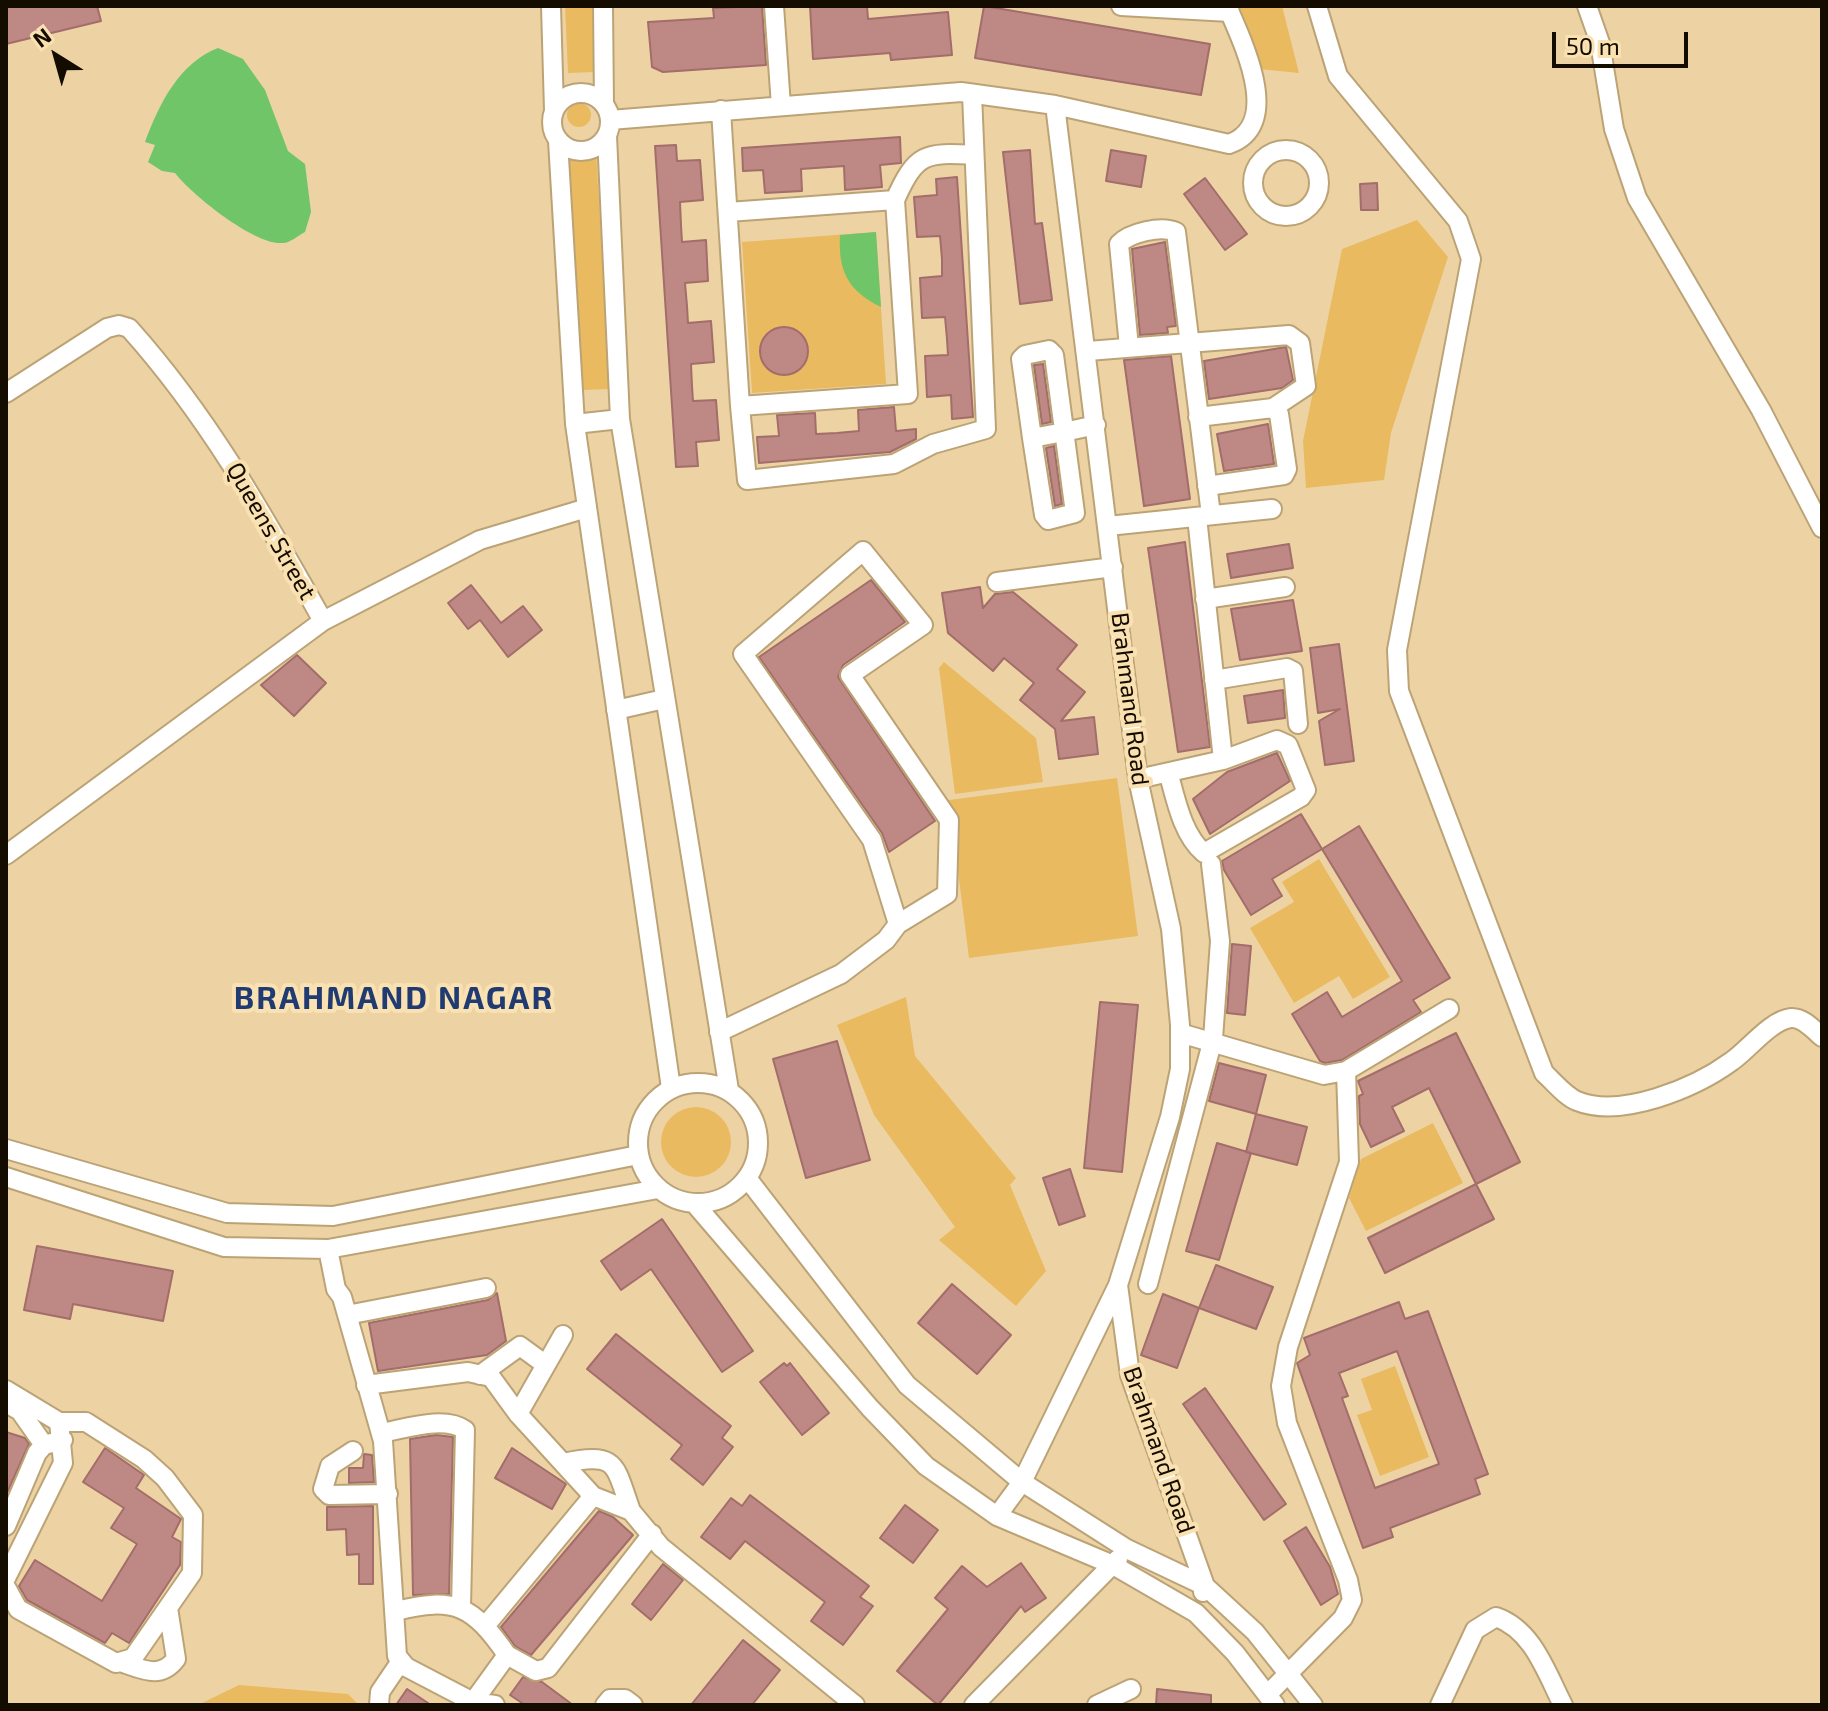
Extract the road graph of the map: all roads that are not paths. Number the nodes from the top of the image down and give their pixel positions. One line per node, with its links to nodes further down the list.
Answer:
1 (551, 6): 11 (street)
2 (603, 6): 13 (street)
3 (774, 6): 10 (street)
4 (1121, 6): 7 (street)
5 (1317, 6): 56 (street)
6 (1587, 6): 37 (street)
7 (1228, 9): 15 (street)
8 (972, 94): 9 (street); 10 (street); 16 (street)
9 (1055, 105): 15 (street); 22 (street, Brahmand Road)
10 (781, 106): 12 (street)
11 (554, 110): 13 (street); 14 (street)
12 (721, 110): 13 (street); 19 (street)
13 (607, 120): 14 (street); 27 (street)
14 (558, 141): 28 (street)
15 (1229, 144): 17 (street)
16 (974, 155): 18 (street); 24 (street)
17 (1254, 172)
18 (895, 200): 19 (street); 24 (street)
19 (728, 212): 24 (street)
20 (1191, 343): 21 (street); 21 (street); 25 (street); 26 (street)
21 (1129, 347): 22 (street)
22 (1088, 351): 29 (street, Brahmand Road)
23 (6, 393): 42 (street, Queens Street)
24 (740, 406)
25 (1273, 408): 26 (street); 32 (street)
26 (1198, 417): 32 (street)
27 (620, 419): 28 (street); 44 (street)
28 (575, 424): 33 (street)
29 (1096, 425): 30 (street); 36 (street, Brahmand Road)
30 (1064, 432): 31 (street); 31 (street); 31 (street)
31 (1032, 438)
32 (1207, 486): 35 (street)
33 (587, 508): 42 (street, Queens Street); 45 (street)
34 (1272, 509): 35 (street)
35 (1204, 516): 36 (street); 41 (street)
36 (1108, 526): 38 (street, Brahmand Road)
37 (1822, 528)
38 (1113, 567): 39 (street); 49 (street, Brahmand Road)
39 (997, 582)
40 (1285, 587): 41 (street)
41 (1205, 599): 43 (street)
42 (323, 621): 50 (street)
43 (1214, 680): 46 (street); 47 (street)
44 (664, 699): 45 (street); 54 (street)
45 (616, 710): 59 (street)
46 (1298, 724)
47 (1223, 760): 48 (street); 48 (street)
48 (1169, 775): 49 (street)
49 (1138, 779): 55 (street, Brahmand Road)
50 (6, 855)
51 (1211, 864): 57 (street)
52 (898, 924): 52 (street); 54 (street)
53 (1449, 1009): 58 (street)
54 (719, 1032): 60 (street)
55 (1180, 1033): 57 (street); 69 (street, Brahmand Road)
56 (1822, 1037)
57 (1213, 1039): 58 (street); 68 (street)
58 (1346, 1071): 104 (street)
59 (671, 1088): 60 (street); 62 (street)
60 (729, 1090): 64 (street)
61 (6, 1149): 62 (street)
62 (638, 1155): 65 (street)
63 (6, 1177): 67 (street)
64 (747, 1178): 66 (street); 84 (street)
65 (658, 1189): 66 (street); 67 (street)
66 (694, 1203): 88 (street)
67 (334, 1248): 71 (street)
68 (1148, 1284)
69 (1118, 1285): 84 (street, Brahmand Road); 94 (street, Brahmand Road)
70 (486, 1288): 71 (street)
71 (345, 1306): 75 (street)
72 (563, 1335): 73 (street)
73 (546, 1365): 74 (street); 78 (street)
74 (480, 1375): 75 (street); 78 (street)
75 (366, 1385): 80 (street)
76 (6, 1390): 79 (street)
77 (6, 1403): 81 (street)
78 (518, 1414): 83 (street)
79 (61, 1431): 81 (street); 93 (street); 97 (street)
80 (381, 1433): 85 (street); 96 (street)
81 (44, 1445): 89 (street)
82 (353, 1451): 85 (street)
83 (563, 1463): 86 (street); 87 (street)
84 (1022, 1482): 88 (street, Brahmand Road); 91 (street)
85 (388, 1494): 98 (street)
86 (593, 1496): 87 (street); 100 (street)
87 (631, 1511): 90 (street)
88 (997, 1516): 92 (street)
89 (6, 1526)
90 (652, 1534): 101 (street); 112 (street)
91 (1127, 1549): 92 (street); 94 (street)
92 (1113, 1565): 99 (street); 113 (street)
93 (6, 1578)
94 (1205, 1586): 99 (street); 104 (street)
95 (6, 1587): 103 (street)
96 (461, 1607): 98 (street); 100 (street)
97 (168, 1608): 103 (street); 103 (street)
98 (396, 1611): 102 (street)
99 (1196, 1613): 106 (street)
100 (486, 1625): 101 (street)
101 (507, 1655): 107 (street)
102 (401, 1661): 107 (street); 108 (street)
103 (120, 1662)
104 (1286, 1671): 106 (street); 115 (street)
105 (1131, 1689): 114 (street)
106 (1271, 1700)
107 (473, 1702): 109 (street)
108 (379, 1705)
109 (495, 1705)
110 (605, 1705): 111 (street)
111 (633, 1705)
112 (855, 1705)
113 (974, 1705)
114 (1097, 1705)
115 (1313, 1705)
116 (1440, 1705): 117 (street)
117 (1563, 1705)

